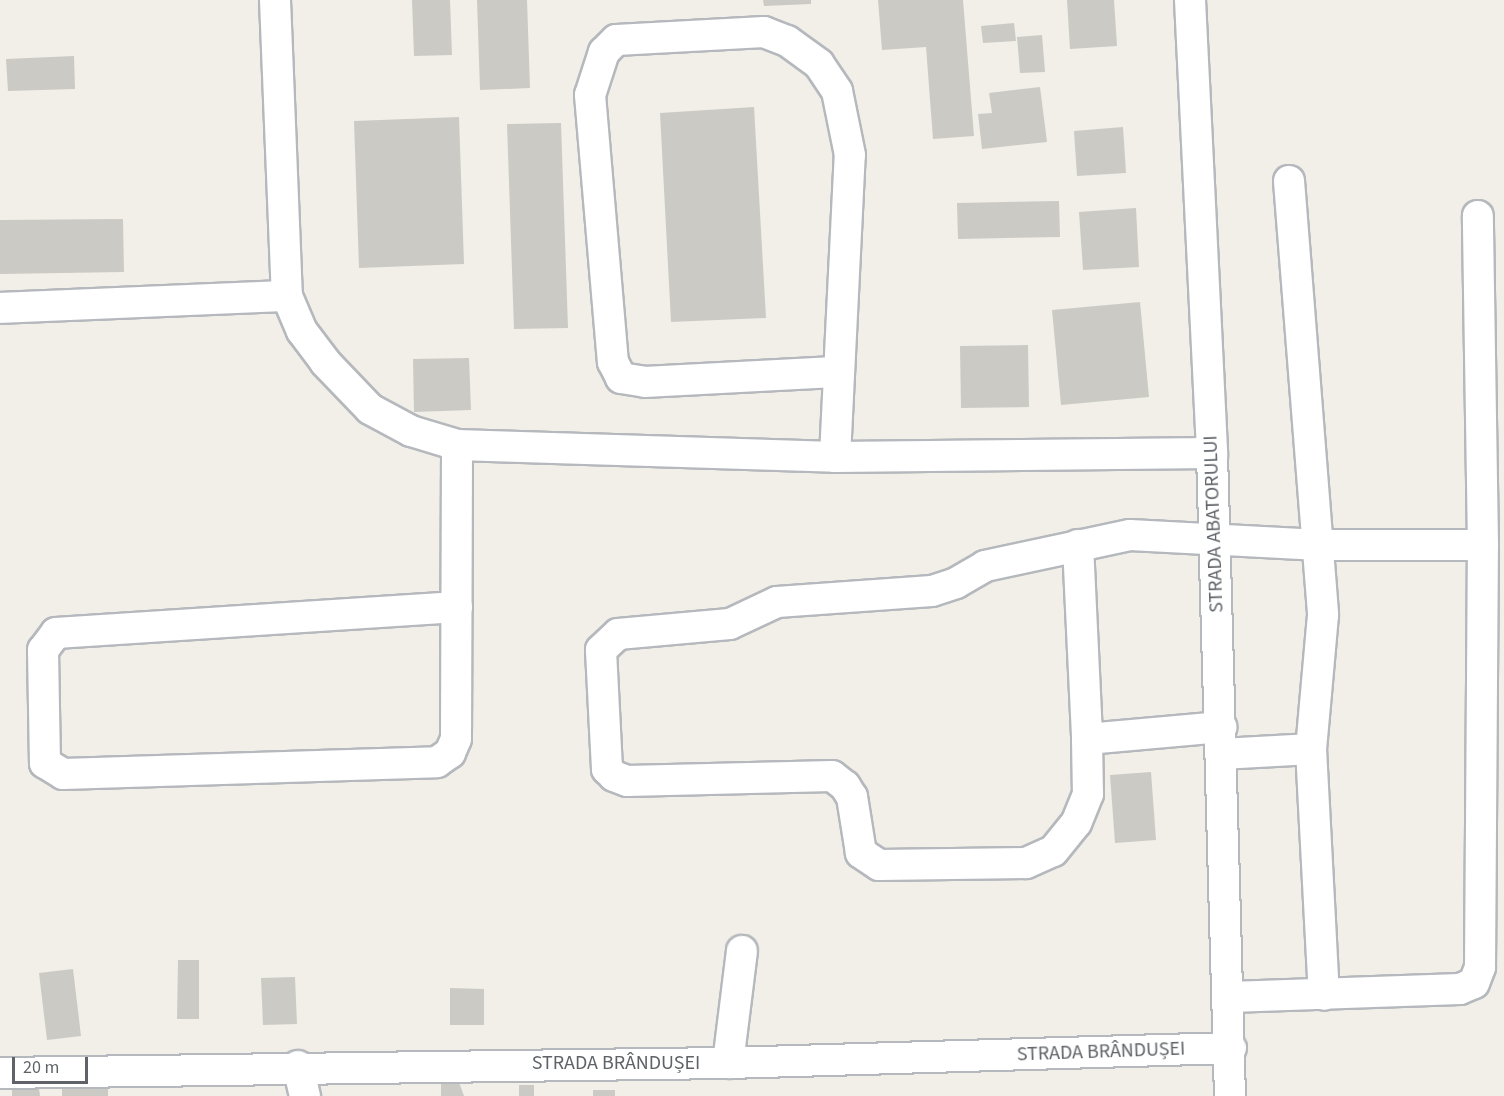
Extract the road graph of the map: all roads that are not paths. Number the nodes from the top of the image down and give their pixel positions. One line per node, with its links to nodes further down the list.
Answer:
1 (276, 0): 5 (street)
2 (1190, 0): 9 (street, STRADA ABATORULUI)
3 (1289, 181): 13 (street)
4 (1478, 216): 14 (street)
5 (287, 296): 6 (street); 8 (street)
6 (0, 308)
7 (839, 372): 7 (street); 10 (street)
8 (458, 444): 10 (street); 15 (street)
9 (1212, 453): 10 (street); 11 (street, STRADA ABATORULUI)
10 (835, 457)
11 (1213, 539): 12 (street); 13 (street); 17 (street, STRADA ABATORULUI)
12 (1078, 544): 16 (street); 16 (street)
13 (1320, 545): 14 (street); 18 (street)
14 (1483, 545): 20 (street)
15 (457, 607): 15 (street)
16 (1087, 739): 17 (street)
17 (1221, 741): 18 (street); 21 (street, STRADA ABATORULUI)
18 (1311, 749): 20 (street)
19 (742, 951): 23 (street)
20 (1324, 995): 21 (street)
21 (1230, 997): 22 (street, STRADA ABATORULUI)
22 (1231, 1048): 23 (street, STRADA BRÂNDUȘEI); 27 (street, STRADA ABATORULUI)
23 (728, 1063): 24 (street, STRADA BRÂNDUȘEI)
24 (298, 1066): 25 (street, STRADA BRÂNDUȘEI); 26 (street)
25 (0, 1073)
26 (305, 1096)
27 (1230, 1096)

